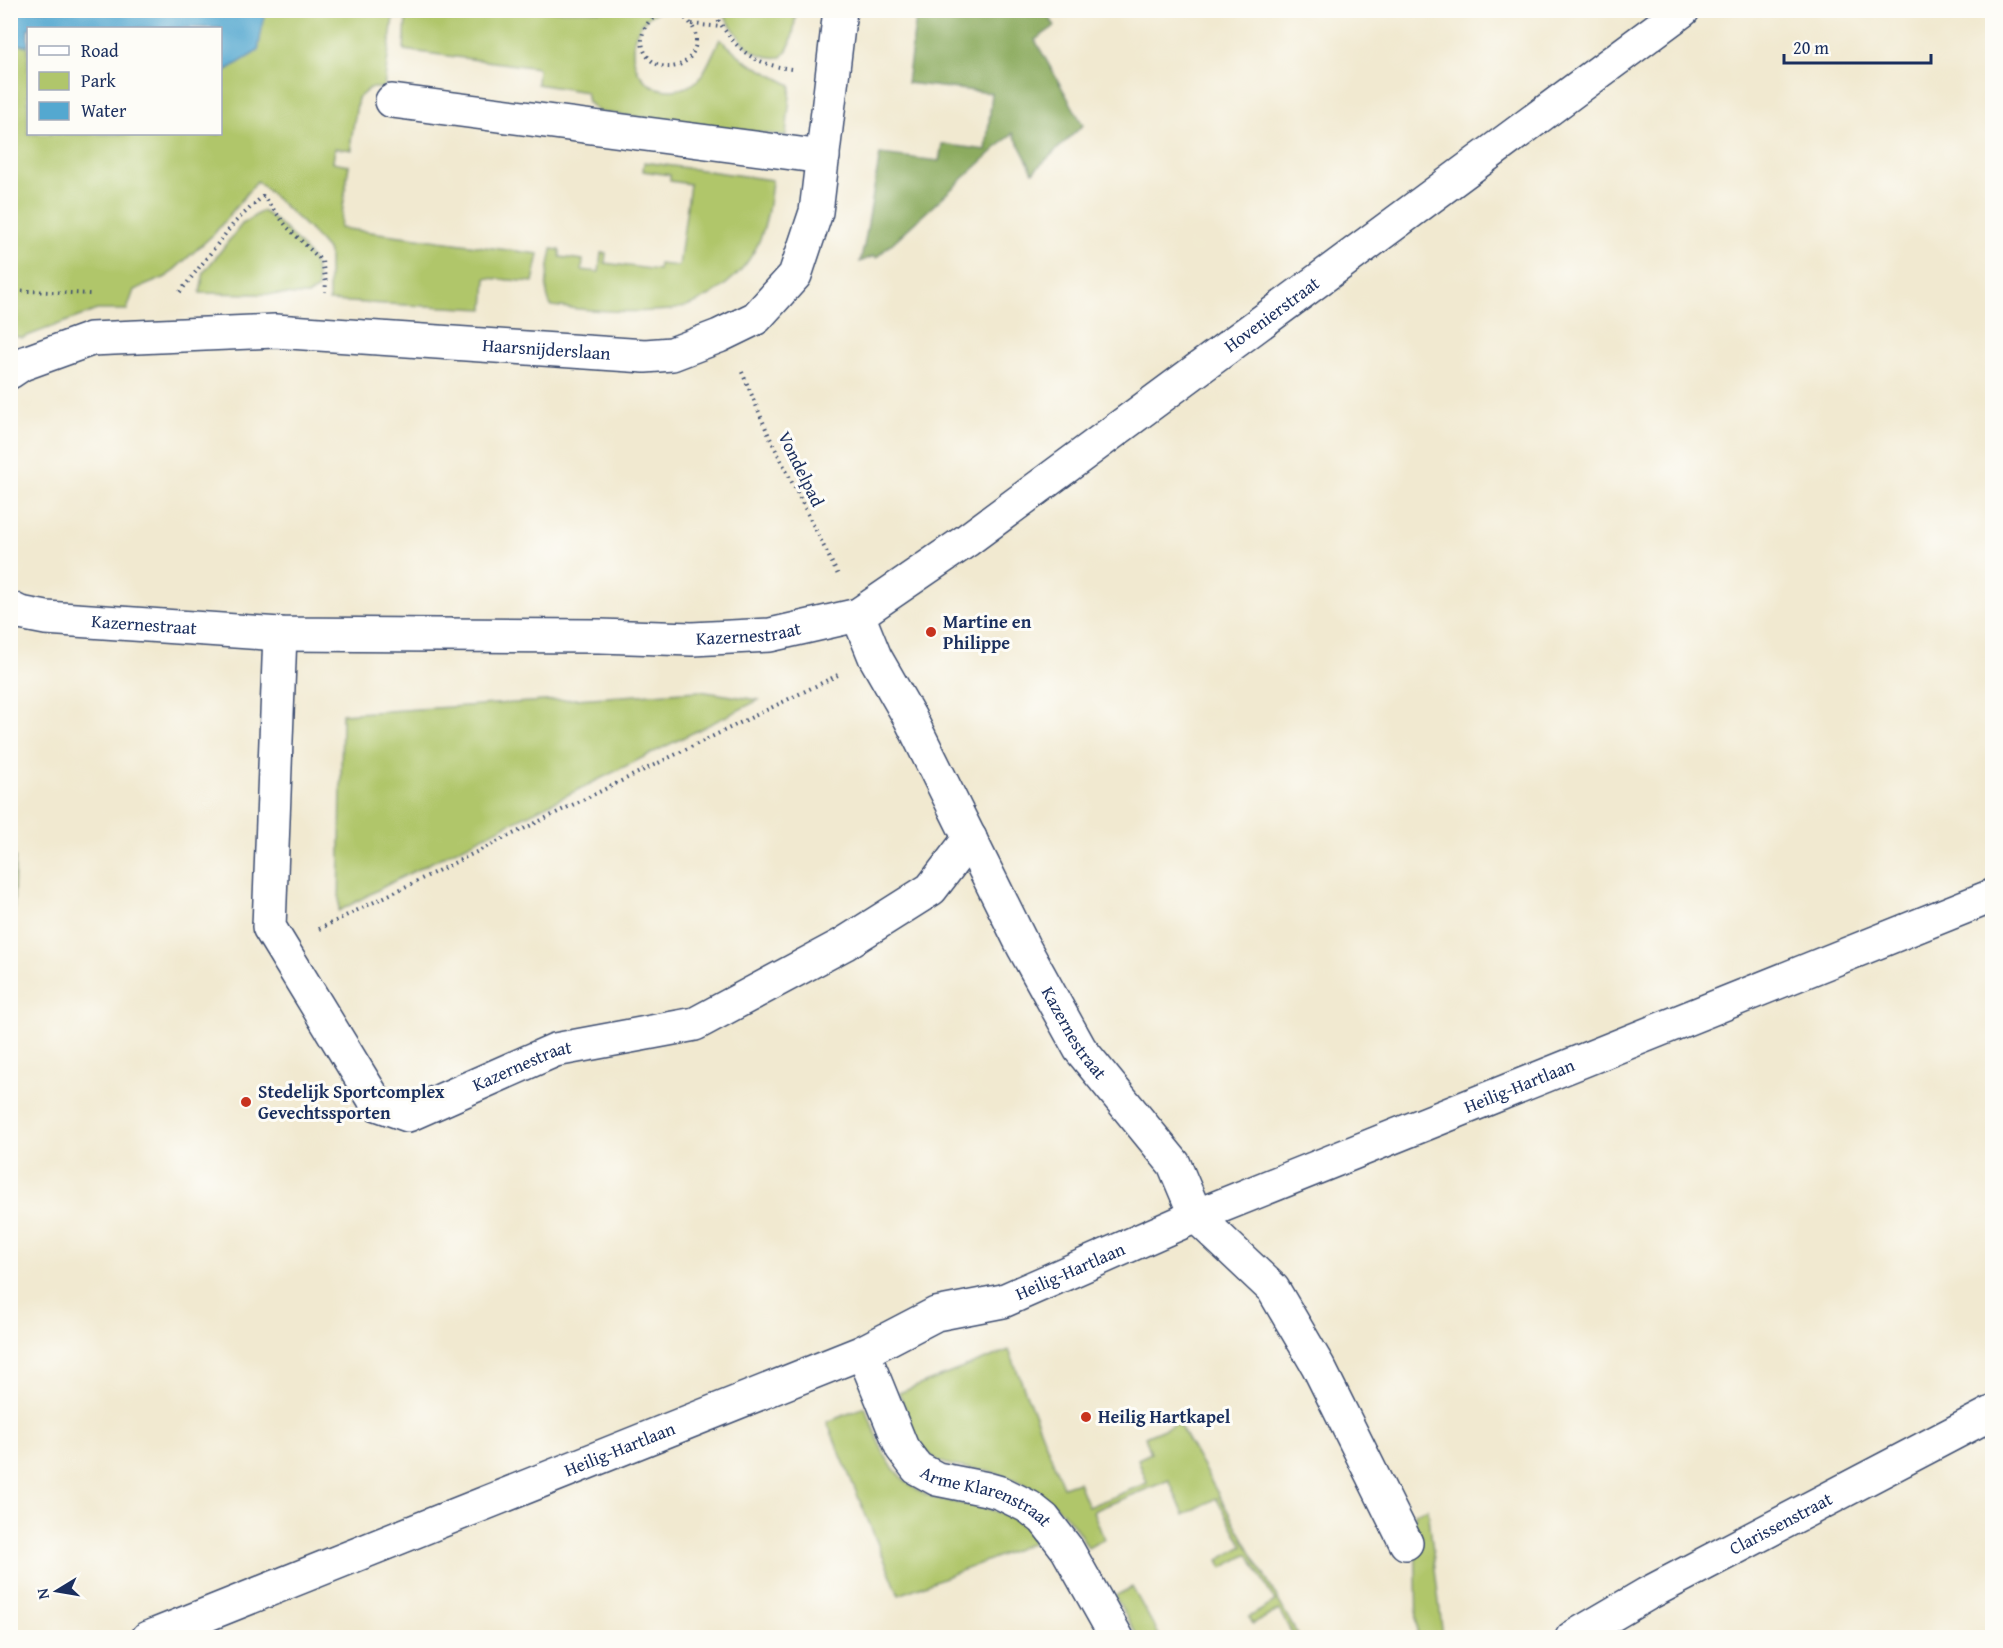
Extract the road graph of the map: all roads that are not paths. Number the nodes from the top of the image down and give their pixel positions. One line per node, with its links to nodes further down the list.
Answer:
1 (840, 10): 4 (street, Haarsnijderslaan)
2 (1683, 10): 7 (street, Hovenierstraat)
3 (392, 101): 4 (street)
4 (823, 157): 5 (street, Haarsnijderslaan)
5 (10, 372)
6 (10, 608): 8 (street, Kazernestraat)
7 (858, 615): 8 (street, Kazernestraat); 9 (street, Kazernestraat)
8 (280, 634): 9 (street, Kazernestraat)
9 (970, 838): 11 (street, Kazernestraat)
10 (1992, 896): 11 (street, Heilig-Hartlaan)
11 (1196, 1216): 12 (street, Heilig-Hartlaan); 14 (street)
12 (863, 1352): 15 (street, Heilig-Hartlaan); 16 (street, Arme Klarenstraat)
13 (1992, 1413): 17 (street, Clarissenstraat)
14 (1406, 1543)
15 (148, 1638)
16 (1117, 1638)
17 (1572, 1638)

